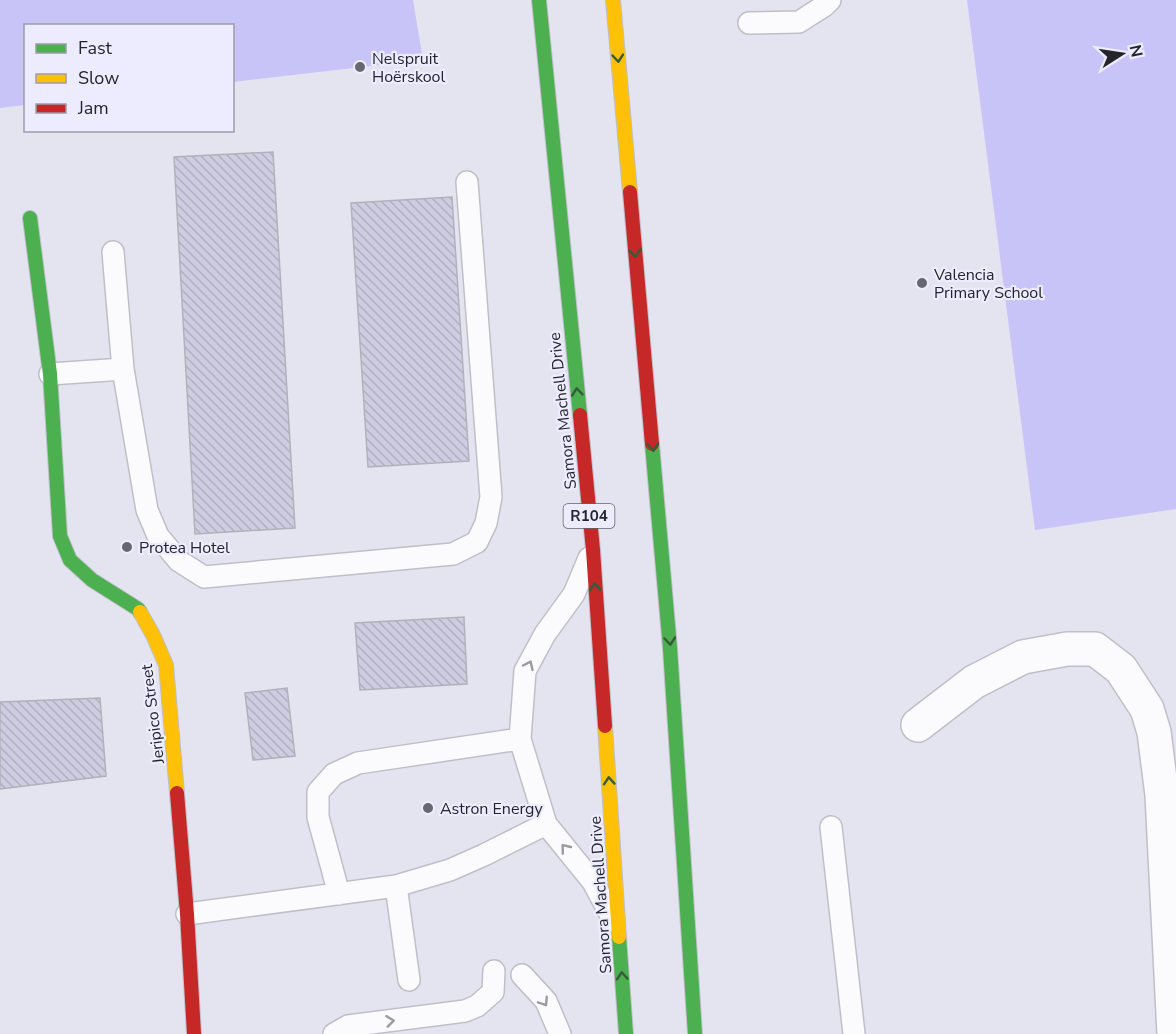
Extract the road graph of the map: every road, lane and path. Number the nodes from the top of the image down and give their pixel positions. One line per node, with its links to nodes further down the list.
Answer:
1 (539, 0): 10 (main road, Samora Machell Drive / R104, one-way to 1)
2 (613, 0): 26 (main road, one-way to 26)
3 (830, 0): 4 (lane)
4 (749, 23)
5 (467, 182): 8 (lane)
6 (30, 218): 9 (main road, Jeripico Street)
7 (113, 252): 8 (lane)
8 (123, 369): 9 (lane)
9 (50, 374): 17 (main road, Jeripico Street)
10 (593, 550): 12 (lane, one-way to 10); 18 (main road, Samora Machell Drive / R104, one-way to 10)
11 (918, 725): 28 (street)
12 (520, 739): 13 (lane); 16 (lane)
13 (546, 824): 15 (lane); 18 (lane, one-way to 13)
14 (831, 827): 27 (lane)
15 (396, 886): 16 (lane); 21 (lane)
16 (339, 894): 17 (lane)
17 (187, 914): 22 (main road, Jeripico Street)
18 (620, 932): 25 (main road, Samora Machell Drive / R104, one-way to 18)
19 (495, 970): 23 (lane, one-way to 19)
20 (522, 975): 24 (lane, one-way to 24)
21 (409, 980)
22 (194, 1034)
23 (334, 1034)
24 (560, 1034)
25 (626, 1034)
26 (695, 1034)
27 (854, 1034)
28 (1174, 1034)

